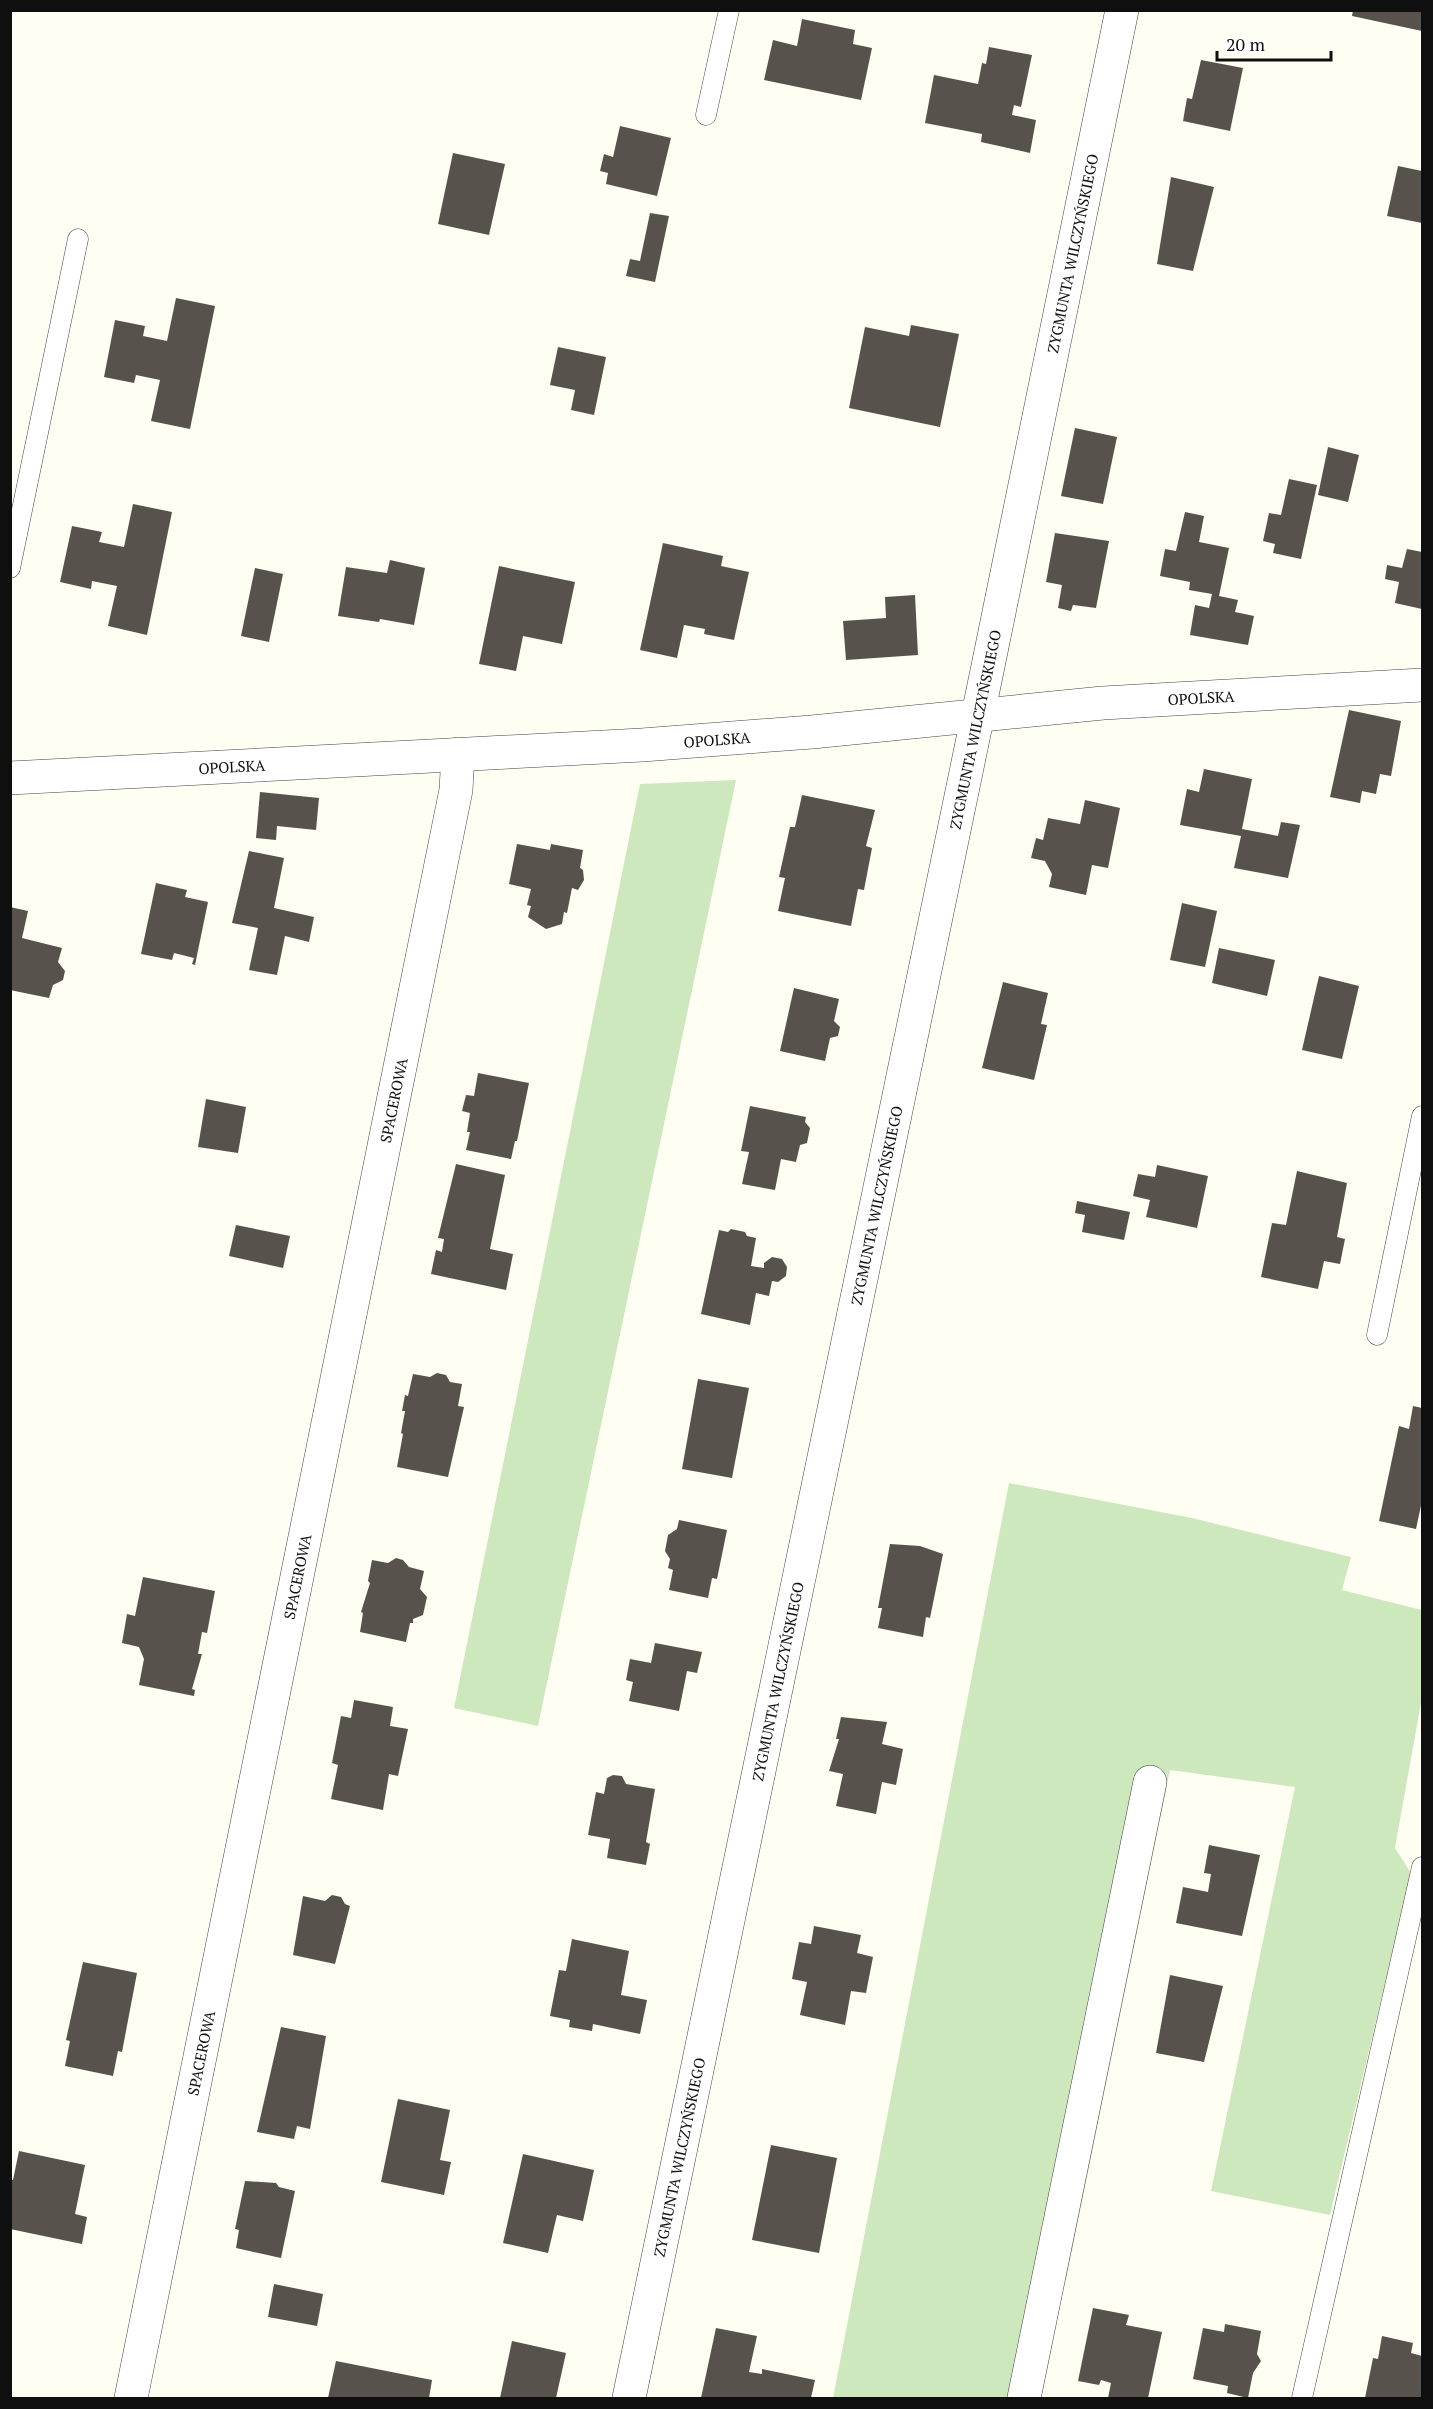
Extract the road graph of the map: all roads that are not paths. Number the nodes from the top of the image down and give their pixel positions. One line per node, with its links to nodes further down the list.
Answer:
1 (729, 10): 3 (lane)
2 (1122, 10): 7 (street, ZYGMUNTA WILCZYŃSKIEGO)
3 (706, 114)
4 (78, 239): 5 (lane)
5 (10, 568)
6 (1422, 685): 7 (street, OPOLSKA)
7 (977, 715): 8 (street, OPOLSKA); 15 (street, ZYGMUNTA WILCZYŃSKIEGO)
8 (459, 754): 9 (street, OPOLSKA); 14 (street, SPACEROWA)
9 (10, 778)
10 (1422, 1116): 11 (lane)
11 (1377, 1335)
12 (1150, 1782): 16 (street)
13 (1422, 1867): 17 (lane)
14 (131, 2398)
15 (629, 2398)
16 (1024, 2398)
17 (1302, 2398)

